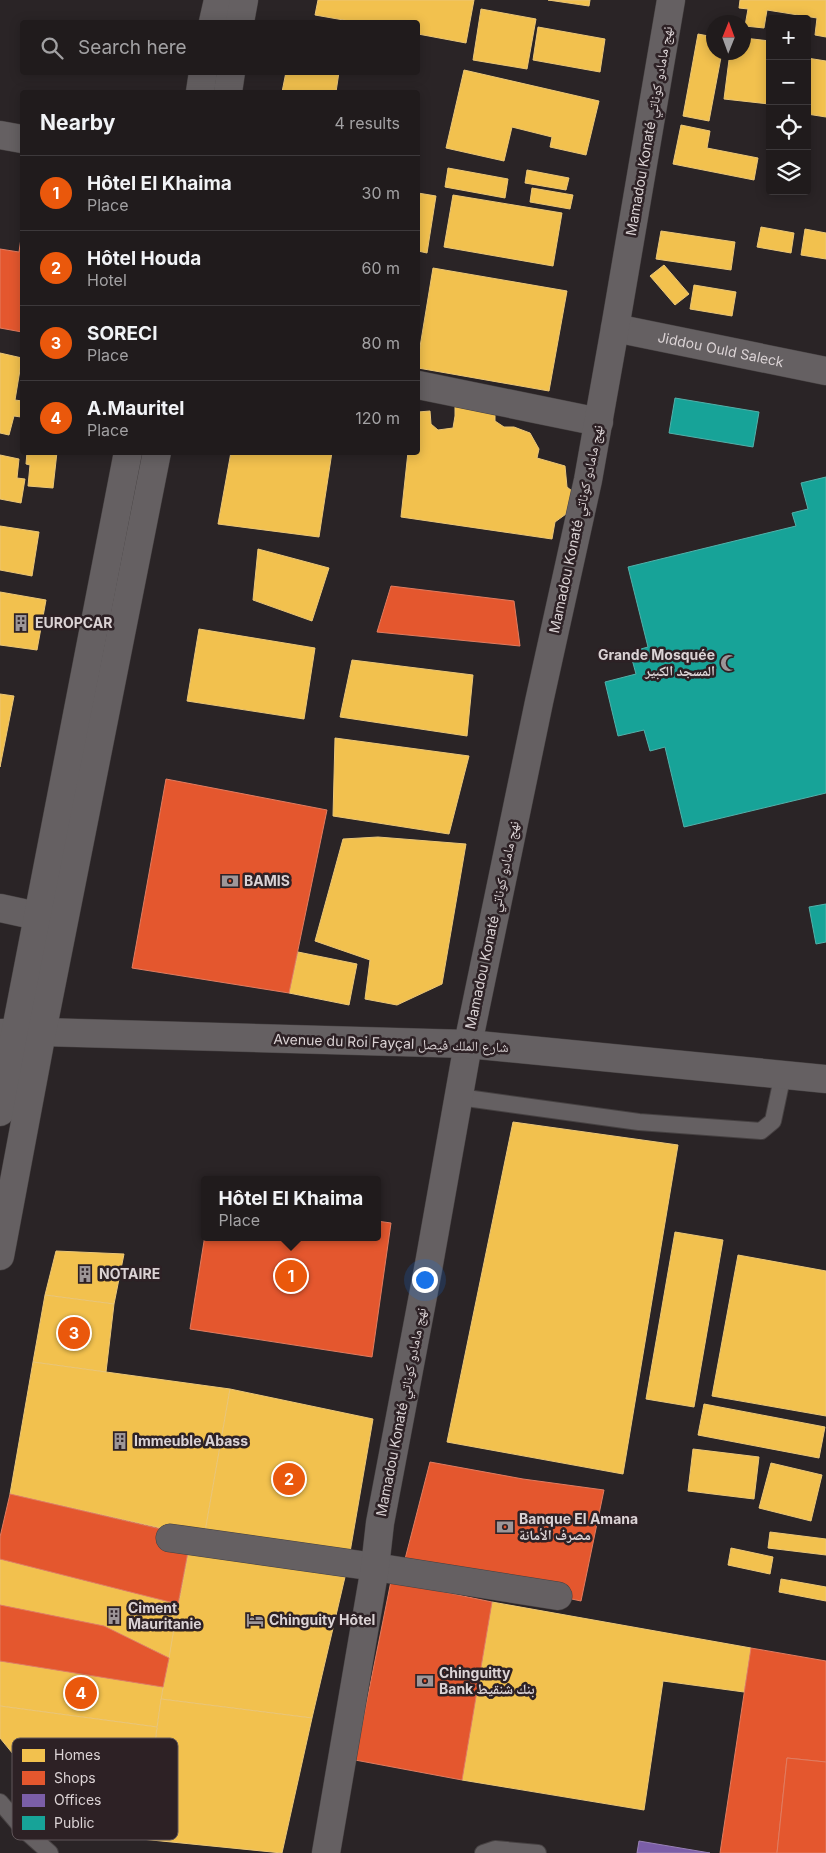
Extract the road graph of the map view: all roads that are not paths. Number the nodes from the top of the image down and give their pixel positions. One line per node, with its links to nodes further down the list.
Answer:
1 (218, 0): 4 (street)
2 (244, 0): 5 (street)
3 (671, 0): 12 (street, Mamadou Konaté نهج مامادو كوناتي)
4 (213, 20)
5 (240, 20)
6 (203, 75): 8 (street)
7 (231, 75): 9 (street)
8 (200, 90)
9 (228, 90)
10 (0, 135): 11 (street)
11 (20, 139)
12 (615, 328): 13 (street, Jiddou Ould Saleck); 15 (street, Mamadou Konaté نهج مامادو كوناتي)
13 (826, 371)
14 (420, 384): 15 (street)
15 (598, 422): 22 (street, Mamadou Konaté نهج مامادو كوناتي)
16 (128, 455): 19 (street)
17 (156, 455): 19 (street)
18 (0, 908): 19 (street)
19 (51, 919): 20 (street); 21 (street)
20 (42, 1032): 21 (street, Avenue du Roi Fayçal شارع الملك فيصل); 22 (street, Avenue du Roi Fayçal شارع الملك فيصل); 27 (street)
21 (7, 1033): 26 (street)
22 (468, 1044): 23 (street, Avenue du Roi Fayçal شارع الملك فيصل); 25 (street, Mamadou Konaté نهج مامادو كوناتي)
23 (783, 1074): 24 (street, Avenue du Roi Fayçal شارع الملك فيصل); 25 (lane)
24 (826, 1079)
25 (459, 1097): 29 (street, Mamadou Konaté نهج مامادو كوناتي)
26 (0, 1112)
27 (0, 1256)
28 (170, 1538): 29 (street)
29 (375, 1567): 30 (street); 35 (street, Mamadou Konaté نهج مامادو كوناتي)
30 (558, 1596)
31 (0, 1802): 32 (lane)
32 (12, 1816)
33 (36, 1840): 34 (lane)
34 (50, 1853)
35 (326, 1853)
36 (483, 1853): 37 (lane)
37 (538, 1853)

